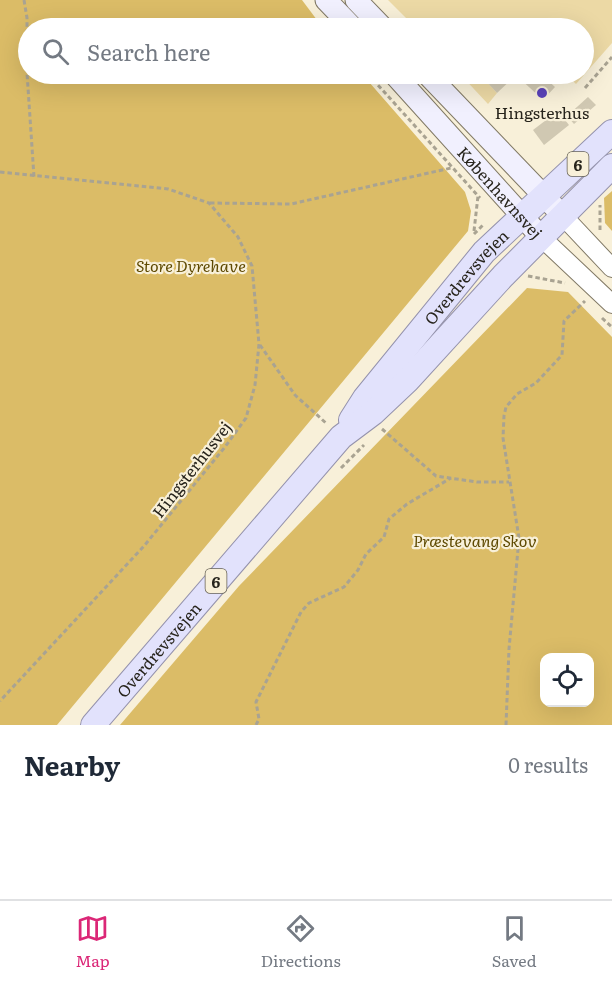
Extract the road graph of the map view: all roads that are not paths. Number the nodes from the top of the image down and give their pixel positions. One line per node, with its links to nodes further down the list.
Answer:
1 (326, 0): 3 (main road)
2 (356, 0): 4 (main road)
3 (343, 18)
4 (373, 18)
5 (403, 84): 10 (main road, Københavnsvej)
6 (437, 84): 9 (main road, Københavnsvej)
7 (612, 132): 9 (main road, Overdrevsvejen / 6)
8 (612, 166): 11 (main road, Overdrevsvejen)
9 (543, 195): 10 (main road, Overdrevsvejen / 6); 11 (main road, Københavnsvej)
10 (521, 216): 12 (main road, Københavnsvej); 15 (main road, Overdrevsvejen / 6)
11 (563, 216): 12 (main road, Overdrevsvejen); 13 (street, Københavnsvej)
12 (542, 237): 14 (street, Københavnsvej); 15 (main road, Overdrevsvejen)
13 (612, 268)
14 (612, 304)
15 (340, 437): 16 (main road, Overdrevsvejen / 6)
16 (93, 725)

